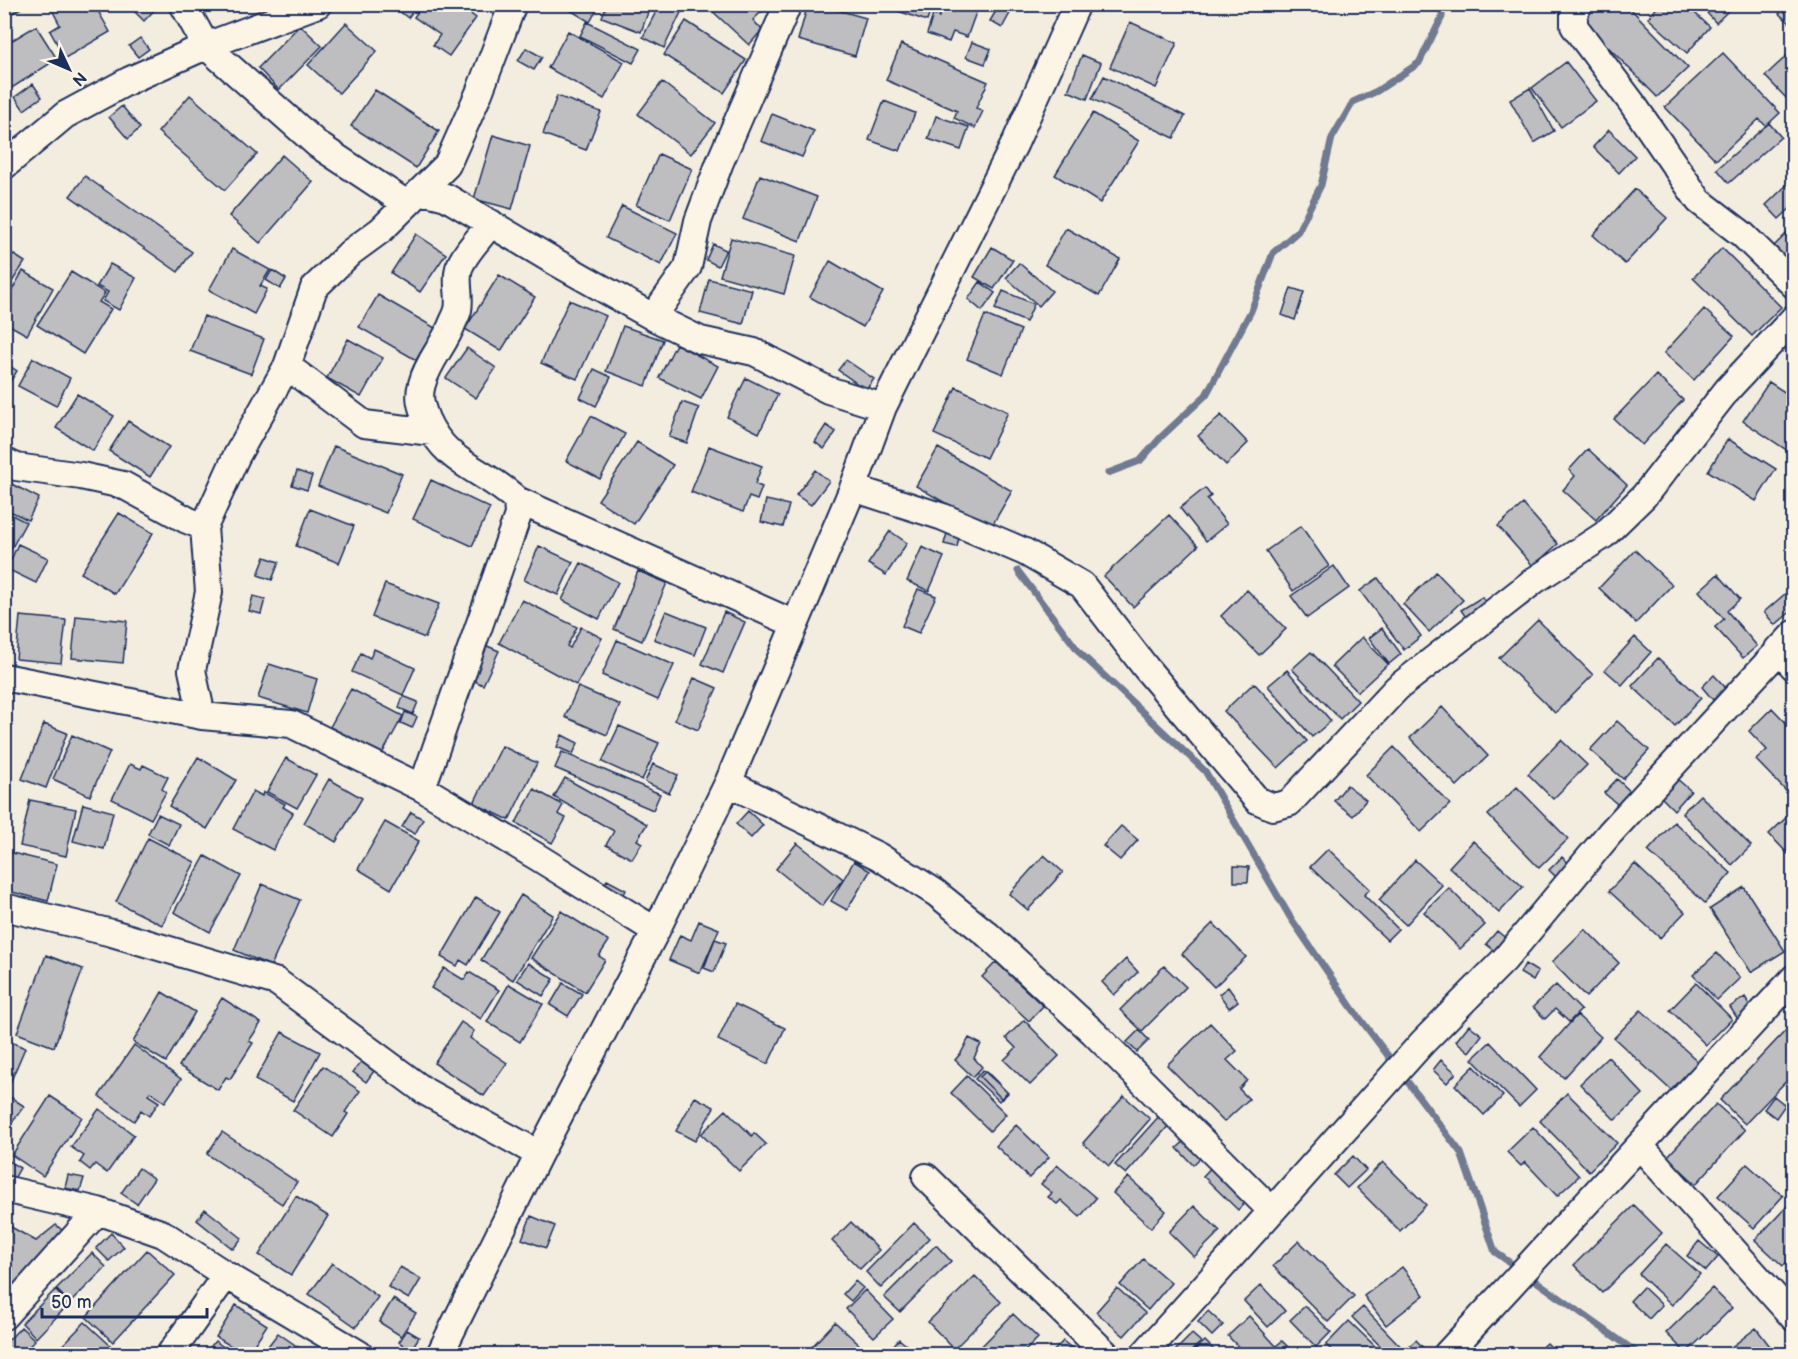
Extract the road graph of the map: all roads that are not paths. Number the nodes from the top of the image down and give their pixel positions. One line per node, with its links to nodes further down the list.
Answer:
1 (183, 4): 7 (street)
2 (318, 4): 7 (street)
3 (513, 4): 9 (street)
4 (788, 4): 12 (street)
5 (1579, 4): 11 (street)
6 (1069, 7): 15 (street)
7 (206, 46): 8 (street); 9 (street)
8 (5, 163)
9 (425, 197): 10 (street); 14 (street)
10 (491, 223): 12 (street); 16 (street)
11 (1794, 285)
12 (653, 317): 15 (street)
13 (1794, 318): 18 (street)
14 (287, 366): 16 (street); 20 (street)
15 (883, 407): 18 (street)
16 (432, 432): 19 (street)
17 (4, 461): 20 (street)
18 (853, 488): 21 (street)
19 (517, 500): 21 (street); 26 (street)
20 (204, 528): 24 (street)
21 (795, 624): 25 (street)
22 (1788, 650): 35 (street)
23 (4, 677): 24 (street)
24 (202, 716): 26 (street)
25 (728, 783): 28 (street); 35 (street)
26 (422, 788): 28 (street)
27 (4, 908): 31 (street)
28 (656, 931): 31 (street)
29 (1790, 988): 30 (street)
30 (1640, 1146): 38 (street); 44 (street)
31 (539, 1154): 41 (street)
32 (926, 1177): 42 (street)
33 (4, 1189): 34 (street)
34 (98, 1211): 36 (street); 37 (street)
35 (1272, 1211): 43 (street)
36 (226, 1275): 39 (street); 40 (street)
37 (4, 1316)
38 (1794, 1318)
39 (170, 1354)
40 (357, 1354)
41 (440, 1354)
42 (1106, 1354)
43 (1144, 1354)
44 (1447, 1354)

